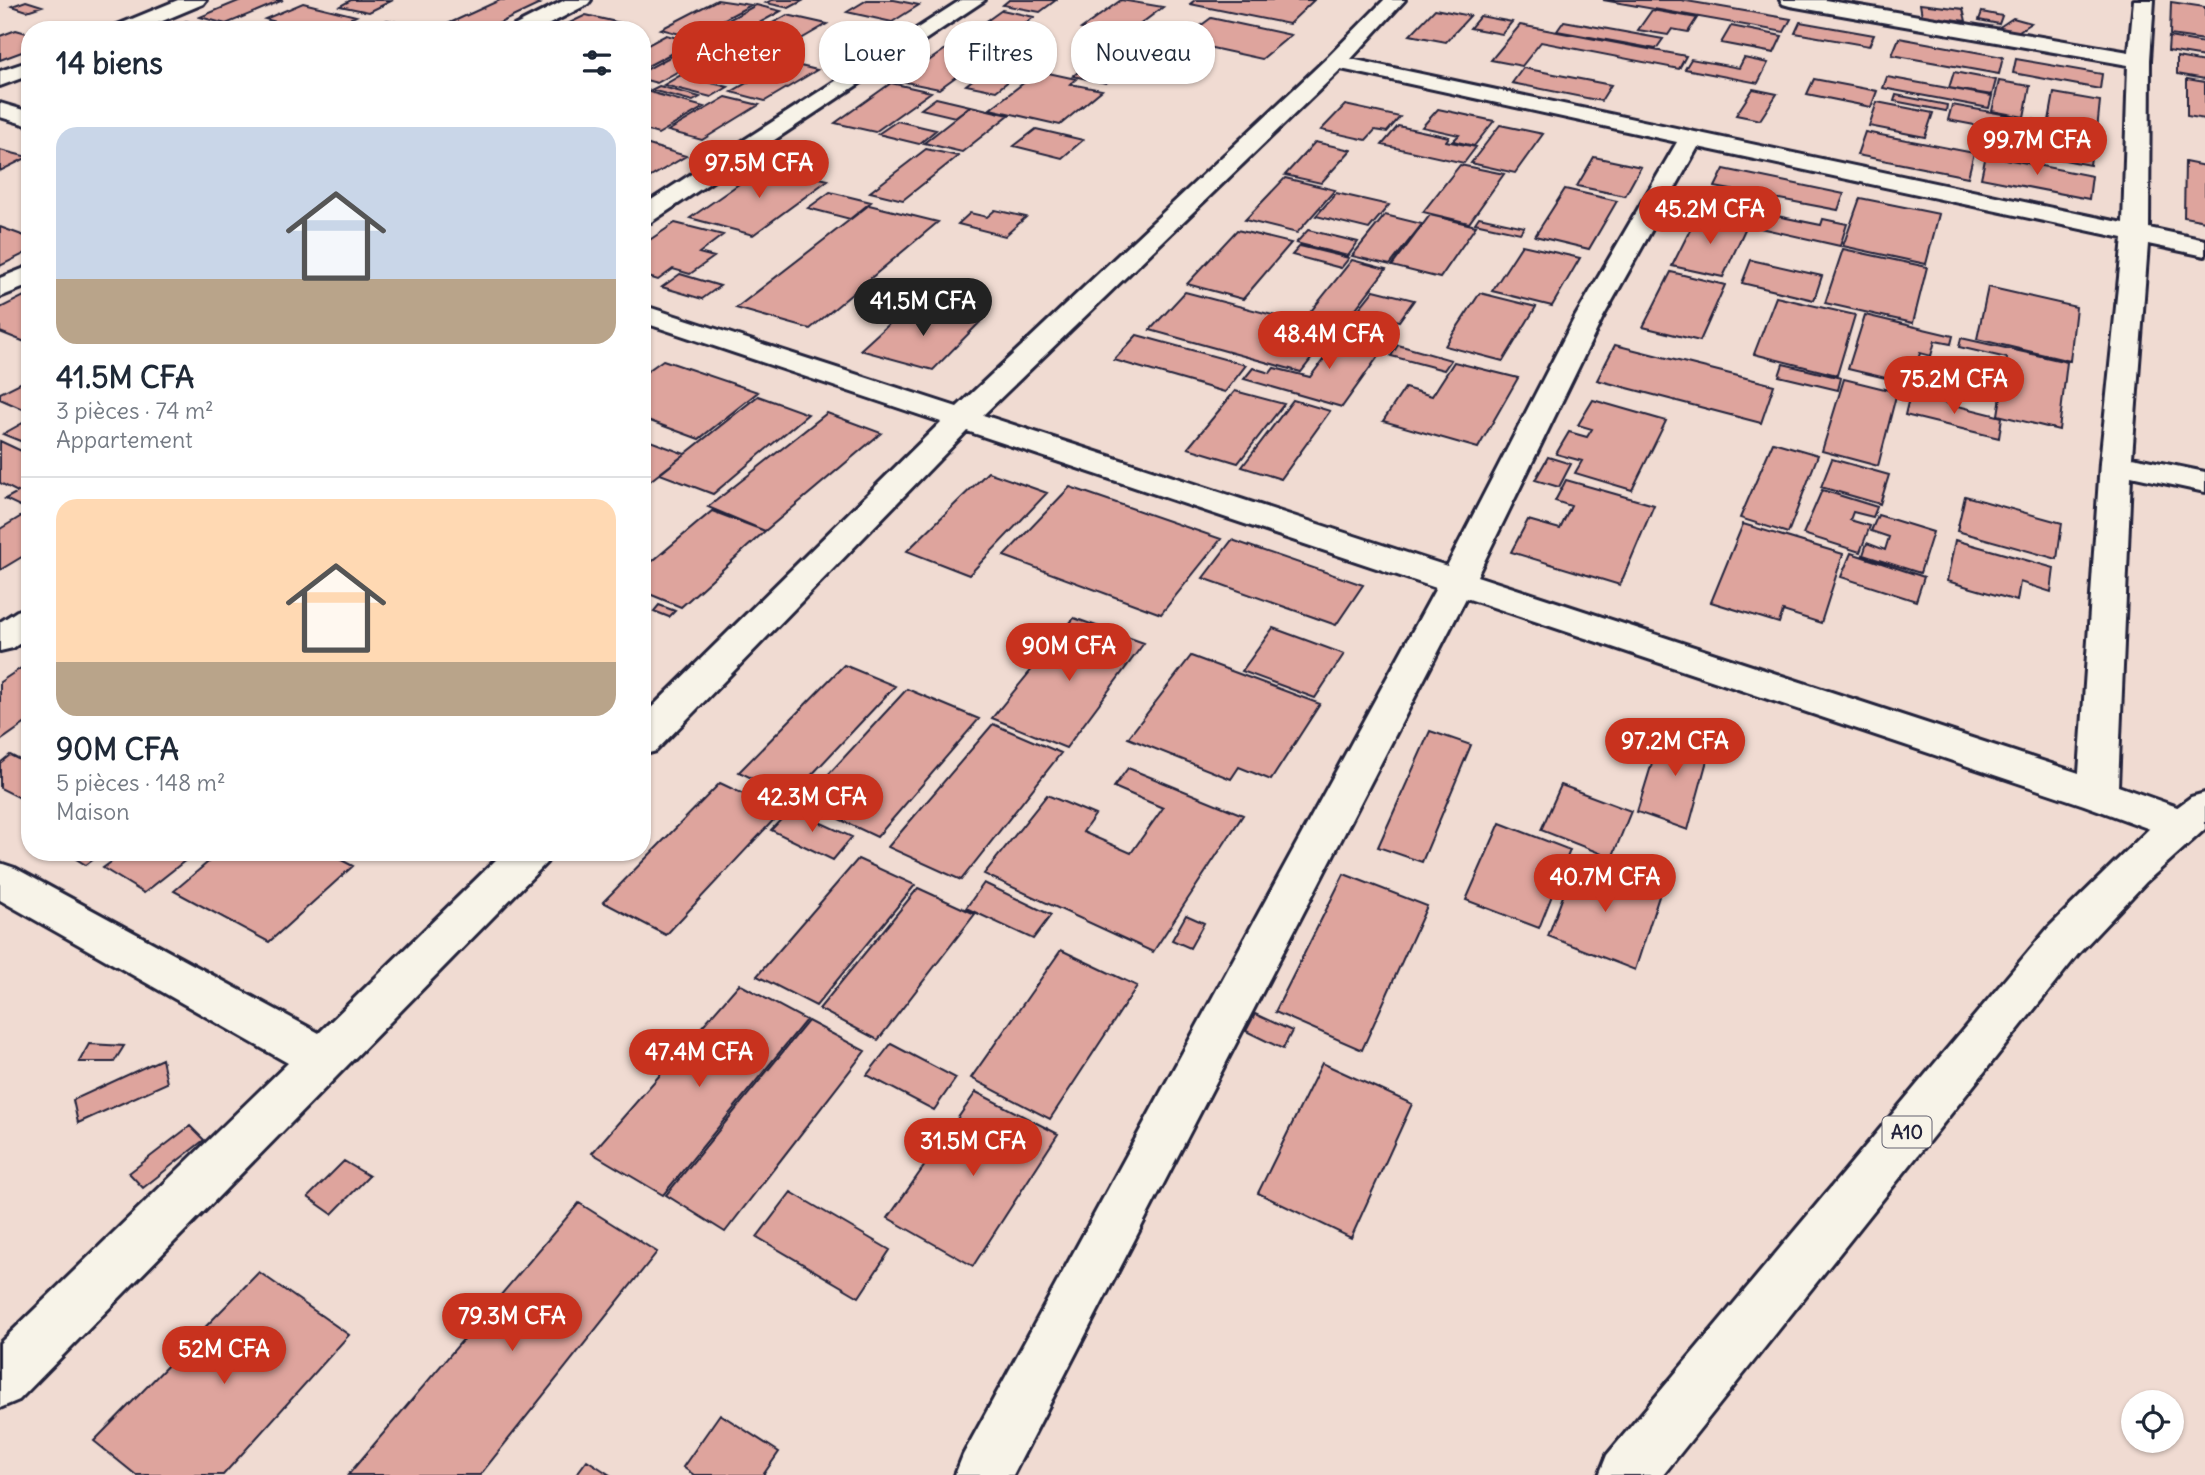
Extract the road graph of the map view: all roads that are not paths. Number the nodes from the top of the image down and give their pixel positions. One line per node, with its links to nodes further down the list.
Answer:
1 (196, 0): 7 (street)
2 (581, 0): 8 (street)
3 (975, 0): 16 (street)
4 (1395, 0): 10 (street)
5 (1790, 0): 9 (street)
6 (2144, 0): 9 (street)
7 (144, 21)
8 (540, 21)
9 (2139, 60): 17 (street)
10 (1336, 62): 15 (street); 22 (street)
11 (21, 71): 12 (street)
12 (0, 79)
13 (0, 110): 14 (street)
14 (21, 116)
15 (1691, 138): 17 (street); 25 (street)
16 (651, 211)
17 (2136, 234): 18 (street); 23 (street)
18 (2203, 251)
19 (21, 278): 20 (street)
20 (0, 289)
21 (651, 316): 22 (street)
22 (964, 418): 25 (street); 28 (street)
23 (2116, 463): 24 (street); 29 (street)
24 (2205, 482)
25 (1457, 580): 29 (street); 36 (street)
26 (21, 625): 27 (street)
27 (0, 639)
28 (651, 732)
29 (2098, 794): 30 (street)
30 (2192, 816): 35 (street, A10)
31 (522, 861): 33 (street)
32 (0, 880): 33 (street)
33 (325, 1060): 34 (street)
34 (0, 1381)
35 (1637, 1473)
36 (983, 1475)

